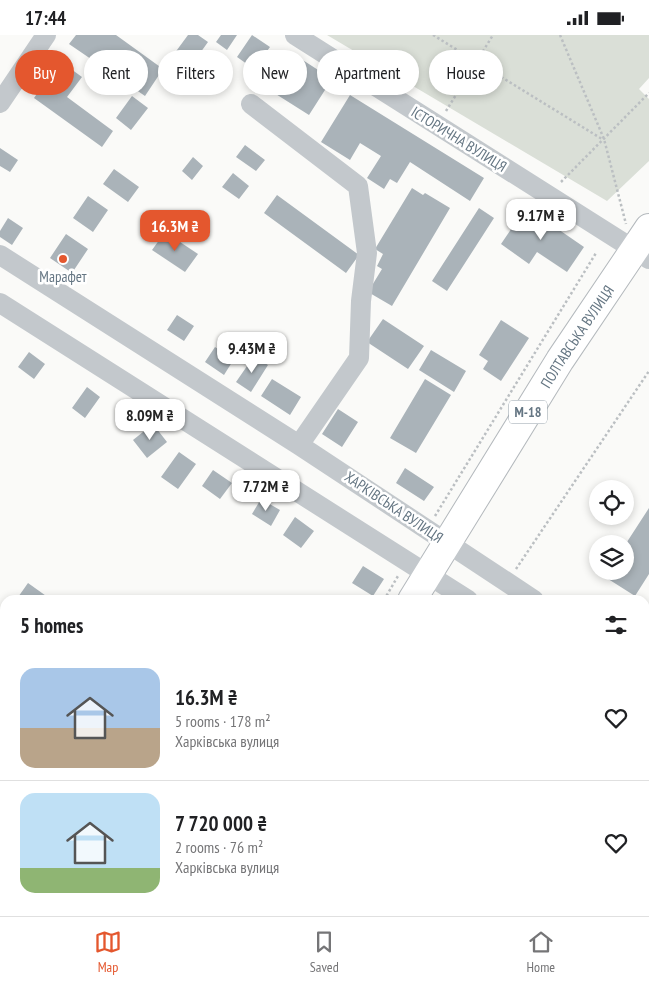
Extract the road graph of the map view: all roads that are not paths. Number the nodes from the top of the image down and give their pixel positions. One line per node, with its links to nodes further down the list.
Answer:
1 (46, 35): 3 (street)
2 (295, 35): 7 (street, ІСТОРИЧНА ВУЛИЦЯ)
3 (0, 103)
4 (251, 103): 9 (street)
5 (649, 228): 7 (highway, ПОЛТАВСЬКА ВУЛИЦЯ / М-18)
6 (0, 255): 9 (street, ХАРКІВСЬКА ВУЛИЦЯ)
7 (641, 255): 10 (highway, ПОЛТАВСЬКА ВУЛИЦЯ / М-18)
8 (0, 303): 11 (street)
9 (299, 445): 10 (street, ХАРКІВСЬКА ВУЛИЦЯ)
10 (437, 536): 11 (highway, ПОЛТАВСЬКА ВУЛИЦЯ / М-18); 14 (street, ХАРКІВСЬКА ВУЛИЦЯ)
11 (418, 568): 12 (highway, ПОЛТАВСЬКА ВУЛИЦЯ / М-18); 13 (street)
12 (413, 595)
13 (460, 595)
14 (526, 595)

